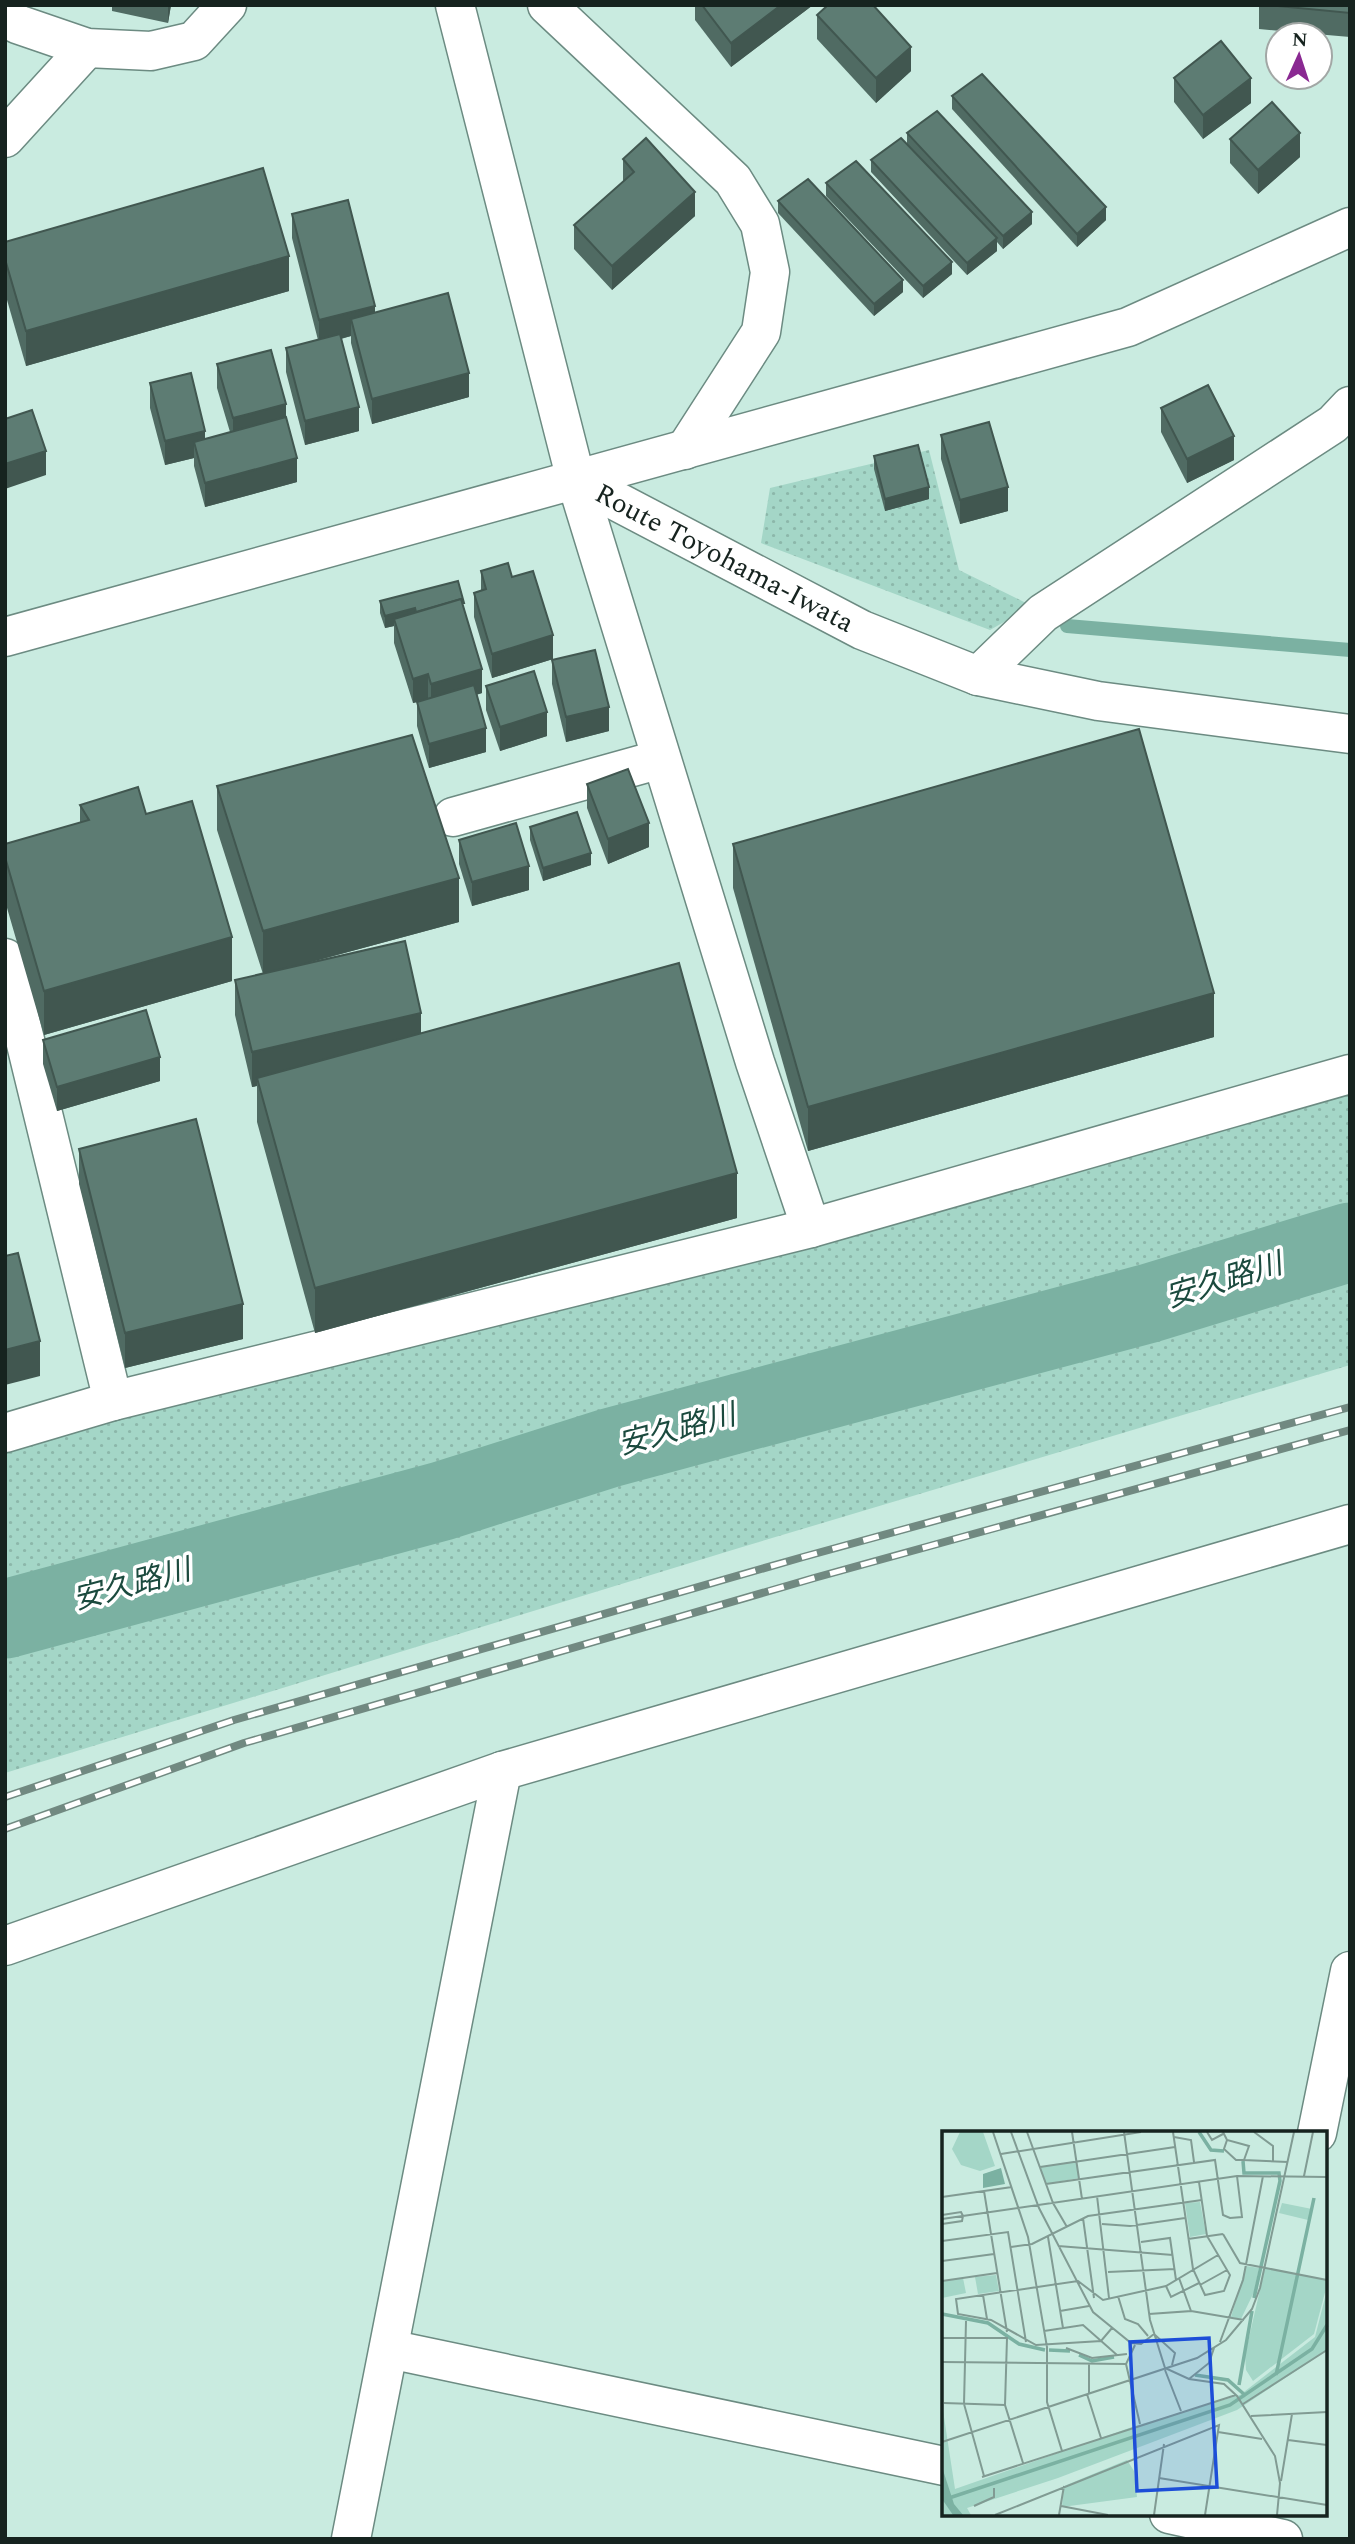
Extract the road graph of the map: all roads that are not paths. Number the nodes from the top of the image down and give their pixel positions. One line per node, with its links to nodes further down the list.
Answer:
1 (227, 5): 5 (street)
2 (455, 5): 10 (street, Route Toyohama-Iwata)
3 (547, 5): 9 (street)
4 (5, 13): 5 (street)
5 (87, 48): 6 (street)
6 (5, 138)
7 (1350, 227): 9 (street)
8 (1350, 406): 12 (street)
9 (685, 450): 10 (street)
10 (576, 480): 11 (street); 12 (street, Route Toyohama-Iwata); 14 (street)
11 (5, 637)
12 (978, 676): 13 (street, Route Toyohama-Iwata)
13 (1350, 734)
14 (661, 759): 15 (street); 18 (street)
15 (453, 817)
16 (5, 958): 19 (street)
17 (1350, 1074): 18 (street)
18 (811, 1228): 19 (street)
19 (113, 1401): 20 (street)
20 (5, 1433)
21 (1350, 1524): 22 (street)
22 (502, 1771): 23 (street); 26 (street)
23 (5, 1946)
24 (1350, 1970): 25 (street)
25 (1317, 2131)
26 (389, 2349): 27 (street); 30 (street)
27 (942, 2466)
28 (1180, 2516): 29 (street)
29 (1238, 2527): 31 (street)
30 (351, 2539)
31 (1283, 2539)

